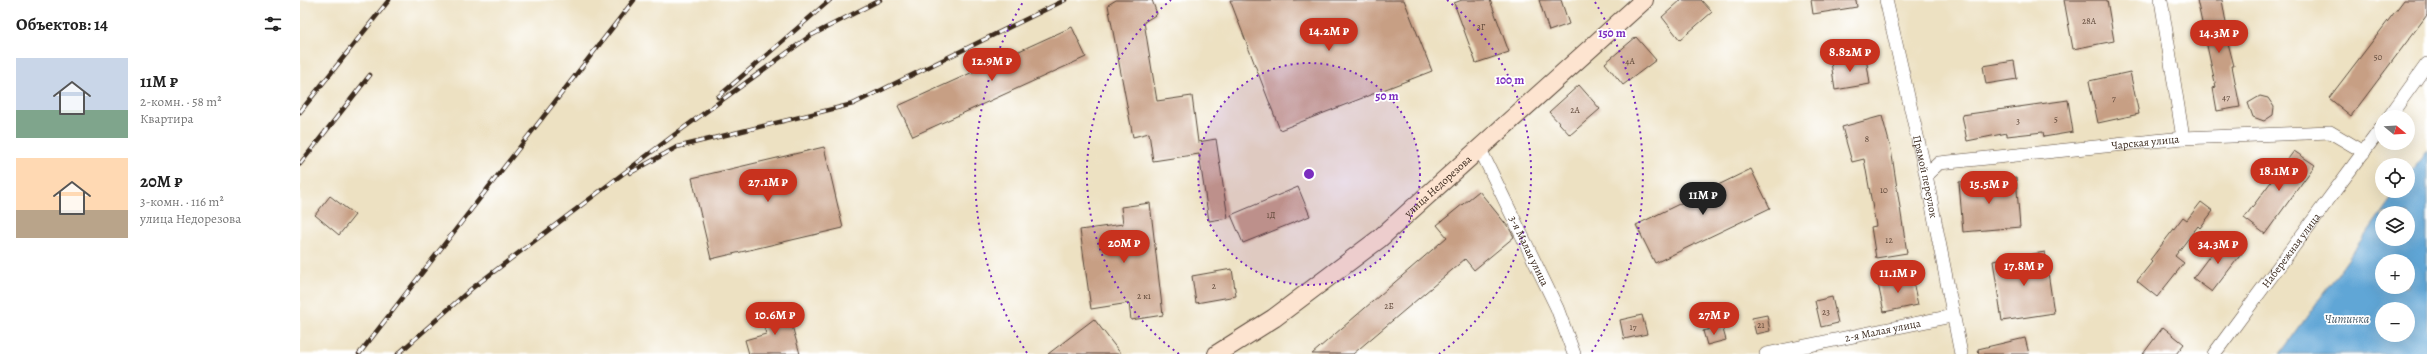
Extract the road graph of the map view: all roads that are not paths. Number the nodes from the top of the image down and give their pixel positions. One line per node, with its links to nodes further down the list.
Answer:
1 (1644, 0): 8 (street, улица Недорезова)
2 (1886, 0): 10 (street, Прямой переулок)
3 (2161, 0): 7 (street)
4 (2427, 64): 5 (street)
5 (2394, 110)
6 (2375, 137): 9 (street, Набережная улица)
7 (2183, 138): 9 (street, Чарская улица); 10 (street, Чарская улица)
8 (1480, 149): 12 (street, улица Недорезова); 13 (street, 3-я Малая улица)
9 (2364, 152): 16 (street, Набережная улица)
10 (1926, 175): 11 (street, Прямой переулок)
11 (1952, 316): 14 (street, 2-я Малая улица); 15 (street, Прямой переулок)
12 (1217, 354)
13 (1574, 354)
14 (1766, 354)
15 (1961, 354)
16 (2214, 354)

